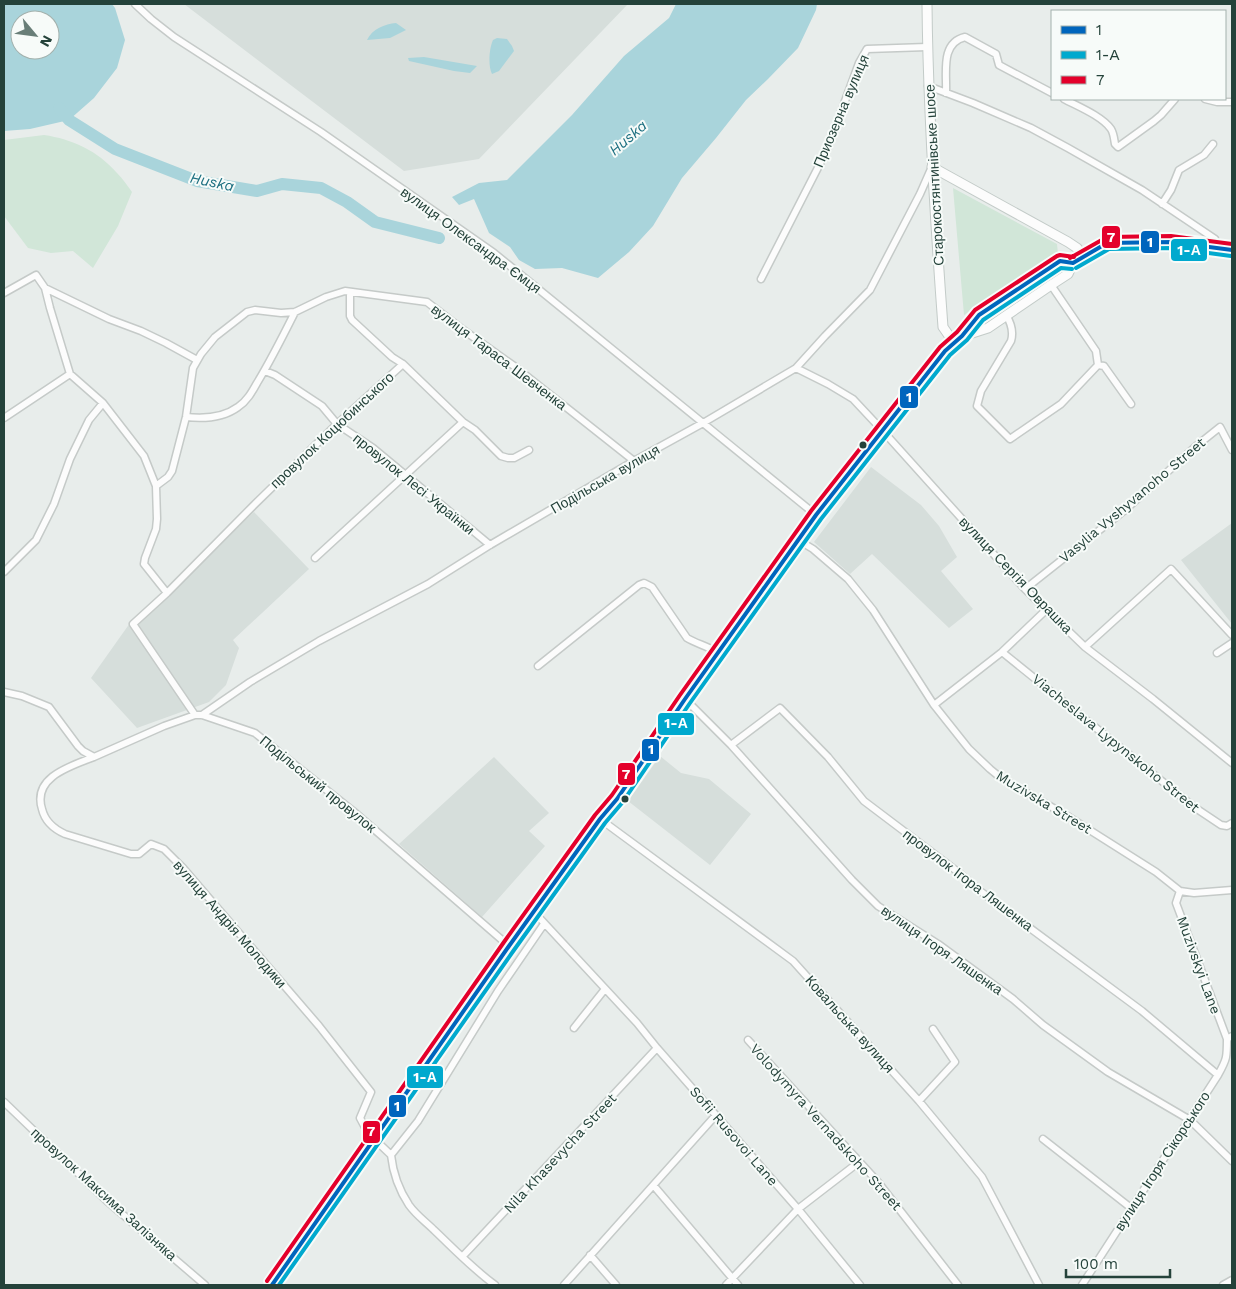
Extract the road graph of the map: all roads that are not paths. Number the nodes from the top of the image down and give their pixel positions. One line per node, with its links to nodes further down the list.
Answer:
1 (135, 4): 38 (street, вулиця Олександра Ємця)
2 (927, 4): 3 (main road, Старокостянтинівське шосе)
3 (927, 47): 4 (main road, Старокостянтинівське шосе); 18 (street, Приозерна вулиця)
4 (928, 86): 6 (street); 12 (main road, Старокостянтинівське шосе)
5 (1051, 92): 6 (street)
6 (946, 93): 13 (street)
7 (1066, 100): 8 (street)
8 (1174, 100)
9 (1209, 100): 10 (street)
10 (1232, 102)
11 (1213, 144): 13 (street)
12 (932, 167): 16 (main road); 26 (main road, Старокостянтинівське шосе); 30 (street, Подільська вулиця)
13 (1162, 204): 14 (street)
14 (1216, 247): 15 (main road); 16 (main road)
15 (1232, 250)
16 (1084, 257): 17 (main road)
17 (1073, 263): 19 (main road); 25 (main road)
18 (761, 279)
19 (1051, 286): 24 (main road); 29 (street)
20 (46, 288): 22 (street); 27 (street); 32 (street)
21 (350, 292): 23 (street, вулиця Тараса Шевченка); 28 (street); 43 (street, вулиця Тараса Шевченка)
22 (4, 293)
23 (295, 312): 27 (street, вулиця Тараса Шевченка); 31 (street)
24 (1006, 315): 25 (main road); 29 (street)
25 (962, 336): 26 (main road)
26 (954, 344): 40 (main road)
27 (197, 360): 35 (street)
28 (403, 364): 37 (street, провулок Коцюбинського); 39 (street, провулок Коцюбинського)
29 (1098, 365): 34 (street)
30 (796, 368): 38 (street, Подільська вулиця); 40 (street, вулиця Сергія Оврашка)
31 (265, 371): 35 (street); 39 (street, провулок Лесі Українки)
32 (70, 374): 33 (street); 36 (street)
33 (103, 404): 45 (street); 50 (street)
34 (1131, 404)
35 (186, 417): 45 (street)
36 (4, 418)
37 (462, 422): 41 (street, провулок Коцюбинського); 44 (street)
38 (703, 423): 43 (street, Подільська вулиця); 46 (street, вулиця Олександра Ємця)
39 (337, 424): 44 (street, провулок Лесі Українки); 52 (street, провулок Коцюбинського)
40 (882, 430): 46 (main road); 51 (street, вулиця Сергія Оврашка)
41 (529, 450)
42 (1232, 450): 51 (street, Vasylia Vyshyvanoho Street)
43 (634, 461): 48 (street, Подільська вулиця)
44 (406, 474): 48 (street, провулок Лесі Українки); 49 (street)
45 (156, 486): 52 (street)
46 (816, 515): 47 (main road)
47 (798, 540): 58 (main road); 63 (street, Muzivska Street)
48 (490, 545): 64 (street, Подільська вулиця)
49 (315, 558)
50 (4, 572)
51 (1025, 589): 53 (street, вулиця Сергія Оврашка)
52 (167, 594): 64 (street, провулок Коцюбинського)
53 (1046, 610): 56 (street, вулиця Сергія Оврашка); 57 (street)
54 (1232, 634): 56 (street)
55 (1232, 643): 59 (street)
56 (1086, 647): 67 (street, вулиця Сергія Оврашка)
57 (1002, 652): 63 (street); 69 (street, Viacheslava Lypynskoho Street)
58 (718, 653): 60 (street); 62 (main road)
59 (1217, 653)
60 (538, 666)
61 (4, 692): 66 (street)
62 (685, 699): 65 (street, вулиця Ігоря Ляшенка); 68 (main road)
63 (934, 705): 71 (street, Muzivska Street)
64 (199, 715): 66 (street); 74 (street, Подільський провулок)
65 (731, 745): 81 (street, провулок Ігора Ляшенка); 85 (street, вулиця Ігоря Ляшенка)
66 (94, 757): 87 (street, вулиця Андрія Молодики)
67 (1232, 763)
68 (600, 818): 72 (main road); 82 (street, Ковальська вулиця)
69 (1232, 823)
70 (1232, 890): 71 (street)
71 (1180, 891): 78 (street, Muzivskyi Lane)
72 (534, 912): 73 (street, Sofii Rusovoi Lane); 74 (main road)
73 (544, 924): 75 (street, Sofii Rusovoi Lane); 87 (street)
74 (509, 946): 97 (main road, bridge)
75 (605, 989): 76 (street); 80 (street, Sofii Rusovoi Lane)
76 (574, 1028)
77 (933, 1029): 82 (street)
78 (1229, 1038): 81 (street, вулиця Ігоря Сікорського)
79 (748, 1040): 89 (street, Volodymyra Vernadskoho Street)
80 (657, 1048): 84 (street, Sofii Rusovoi Lane); 94 (street, Nila Khasevycha Street)
81 (1218, 1075): 85 (street, вулиця Ігоря Сікорського)
82 (920, 1101): 106 (street, Ковальська вулиця)
83 (4, 1102): 98 (street, провулок Максима Залізняка)
84 (716, 1115): 90 (street); 92 (street, Sofii Rusovoi Lane)
85 (1190, 1120): 88 (street, вулиця Ігоря Ляшенка); 91 (street, вулиця Ігоря Сікорського)
86 (1043, 1139): 91 (street)
87 (391, 1155): 94 (street)
88 (1232, 1161)
89 (860, 1162): 92 (street); 105 (street, Volodymyra Vernadskoho Street)
90 (654, 1186): 93 (street); 95 (street)
91 (1131, 1208): 107 (street, вулиця Ігоря Сікорського)
92 (798, 1209): 95 (street); 104 (street, Sofii Rusovoi Lane)
93 (590, 1255): 100 (street); 101 (street)
94 (462, 1257): 99 (street)
95 (732, 1279): 102 (street); 103 (street)
96 (1232, 1280): 108 (street)
97 (274, 1282)
98 (205, 1285)
99 (495, 1285)
100 (564, 1285)
101 (616, 1285)
102 (726, 1285)
103 (738, 1285)
104 (860, 1285)
105 (958, 1285)
106 (1039, 1285)
107 (1082, 1285)
108 (1223, 1285)

